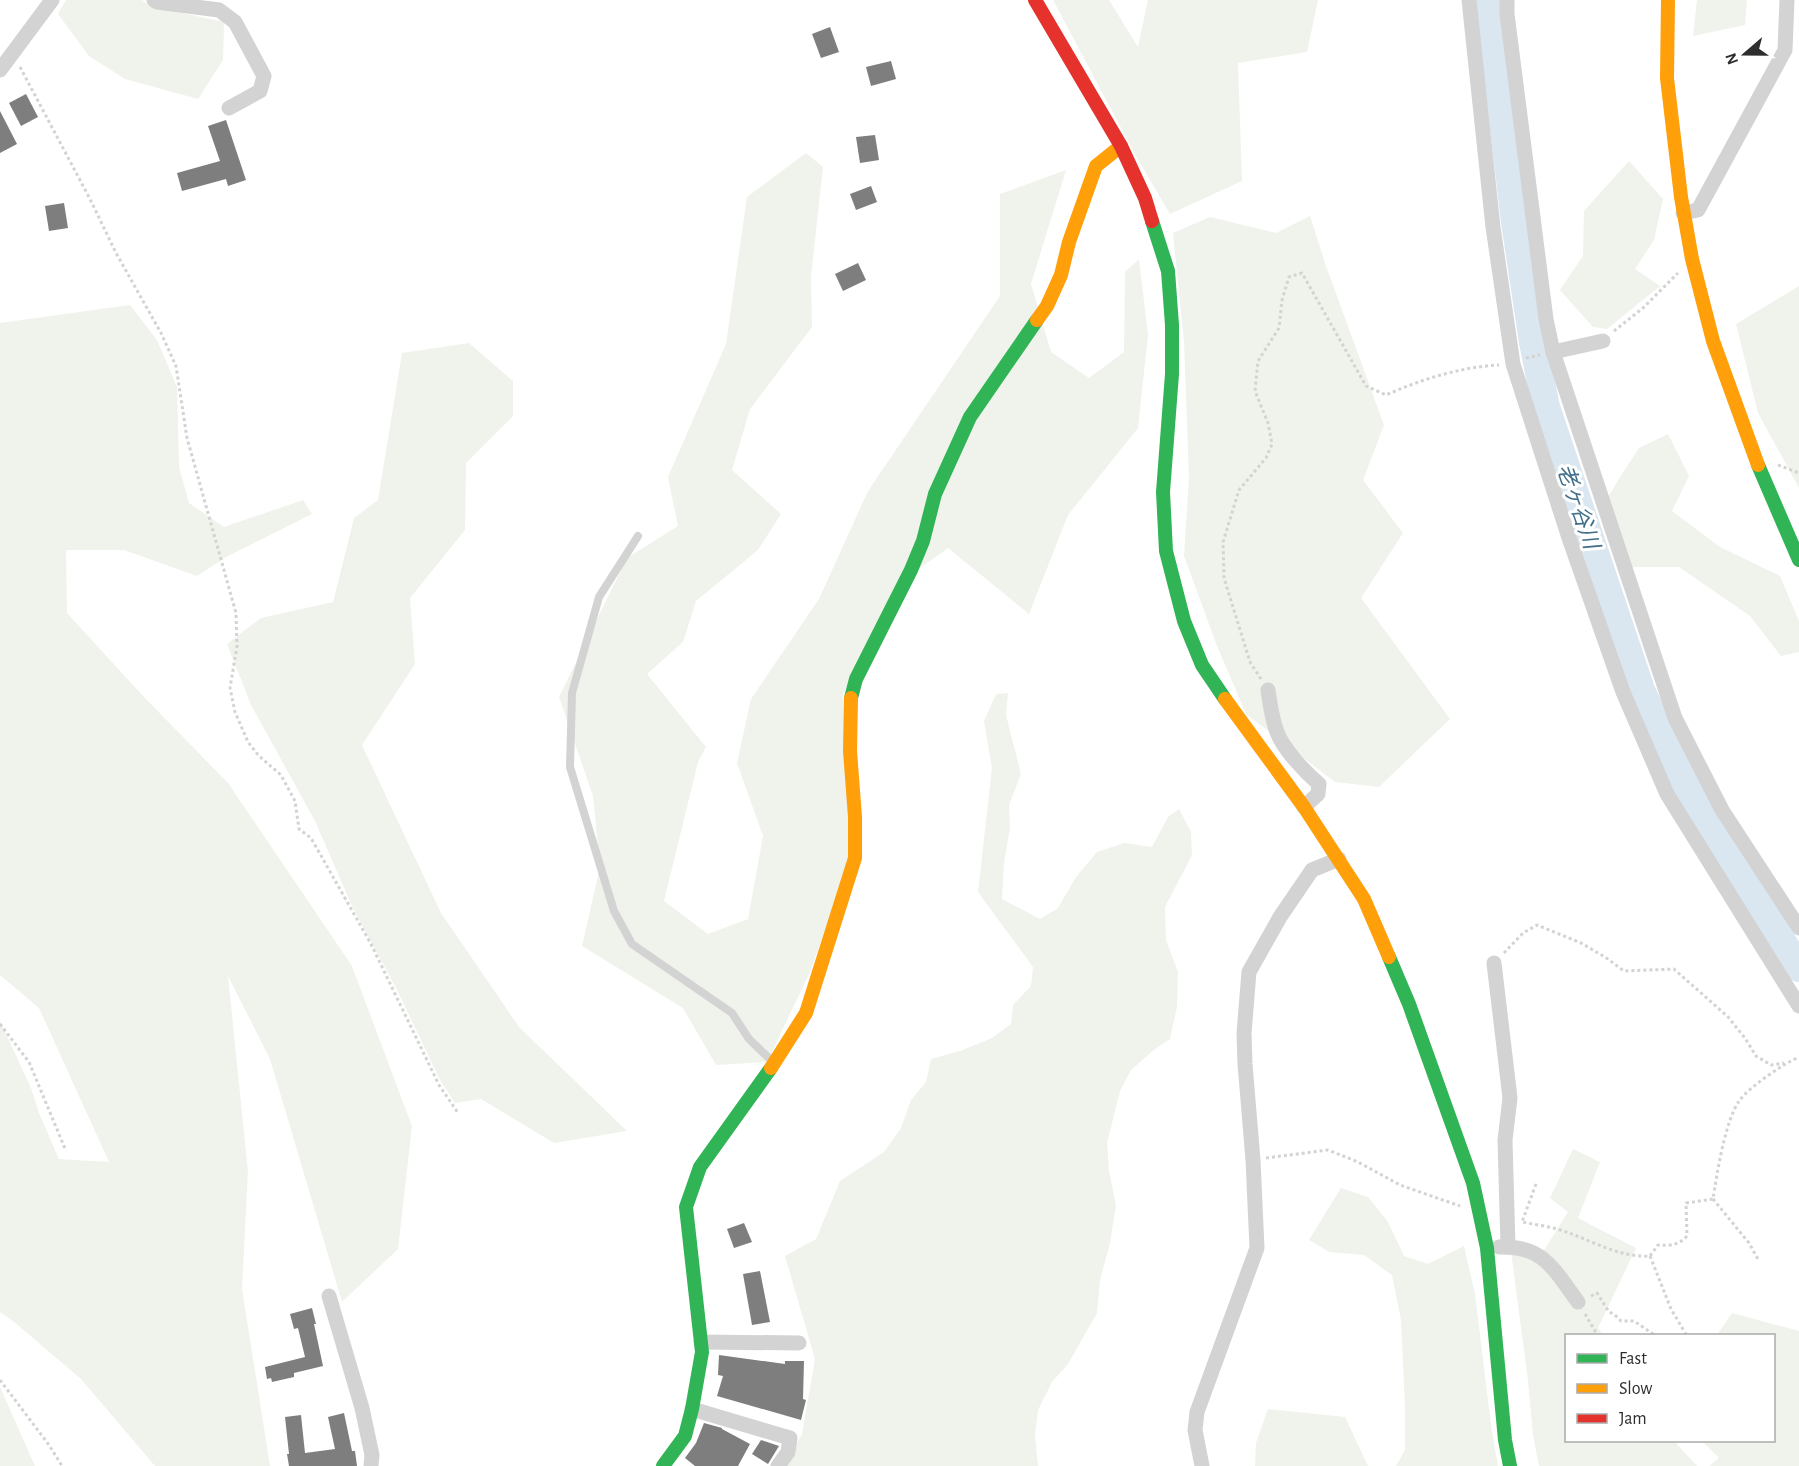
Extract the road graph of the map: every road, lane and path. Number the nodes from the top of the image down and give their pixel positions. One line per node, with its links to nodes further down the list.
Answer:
1 (52, 0): 8 (street)
2 (154, 0): 10 (street)
3 (1035, 0): 11 (street)
4 (1469, 0): 16 (street)
5 (1507, 0): 15 (street)
6 (1668, 0): 12 (street)
7 (1787, 0): 12 (street)
8 (13, 54): 9 (street); 29 (path)
9 (0, 70)
10 (229, 108)
11 (1121, 146): 20 (street); 27 (street)
12 (1683, 213): 13 (street)
13 (1692, 259): 14 (path); 18 (street)
14 (1603, 341): 15 (street)
15 (1553, 352): 22 (street)
16 (1513, 364): 19 (path); 24 (street)
17 (638, 536): 27 (lane)
18 (1799, 560)
19 (1268, 690): 20 (street)
20 (1304, 807): 21 (street)
21 (1339, 859): 31 (street); 36 (street)
22 (1799, 928)
23 (1494, 963): 28 (path); 35 (street)
24 (1799, 1006)
25 (0, 1024): 30 (path)
26 (1799, 1057): 28 (path)
27 (774, 1063): 44 (street)
28 (1787, 1063): 33 (path)
29 (458, 1113)
30 (66, 1151)
31 (1253, 1160): 34 (path); 52 (street)
32 (1536, 1184): 37 (path)
33 (1713, 1199): 37 (path); 38 (path)
34 (1470, 1208)
35 (1508, 1247): 36 (street); 40 (street)
36 (1487, 1248): 53 (street)
37 (1650, 1256): 43 (path)
38 (1759, 1261)
39 (329, 1296): 50 (street)
40 (1578, 1302): 41 (path); 42 (path)
41 (1598, 1334)
42 (1654, 1334)
43 (1686, 1334)
44 (701, 1342): 45 (street); 47 (street)
45 (799, 1343)
46 (0, 1380): 49 (path)
47 (692, 1409): 48 (street); 51 (street)
48 (666, 1465)
49 (62, 1466)
50 (372, 1466)
51 (778, 1466)
52 (1202, 1466)
53 (1510, 1466)

